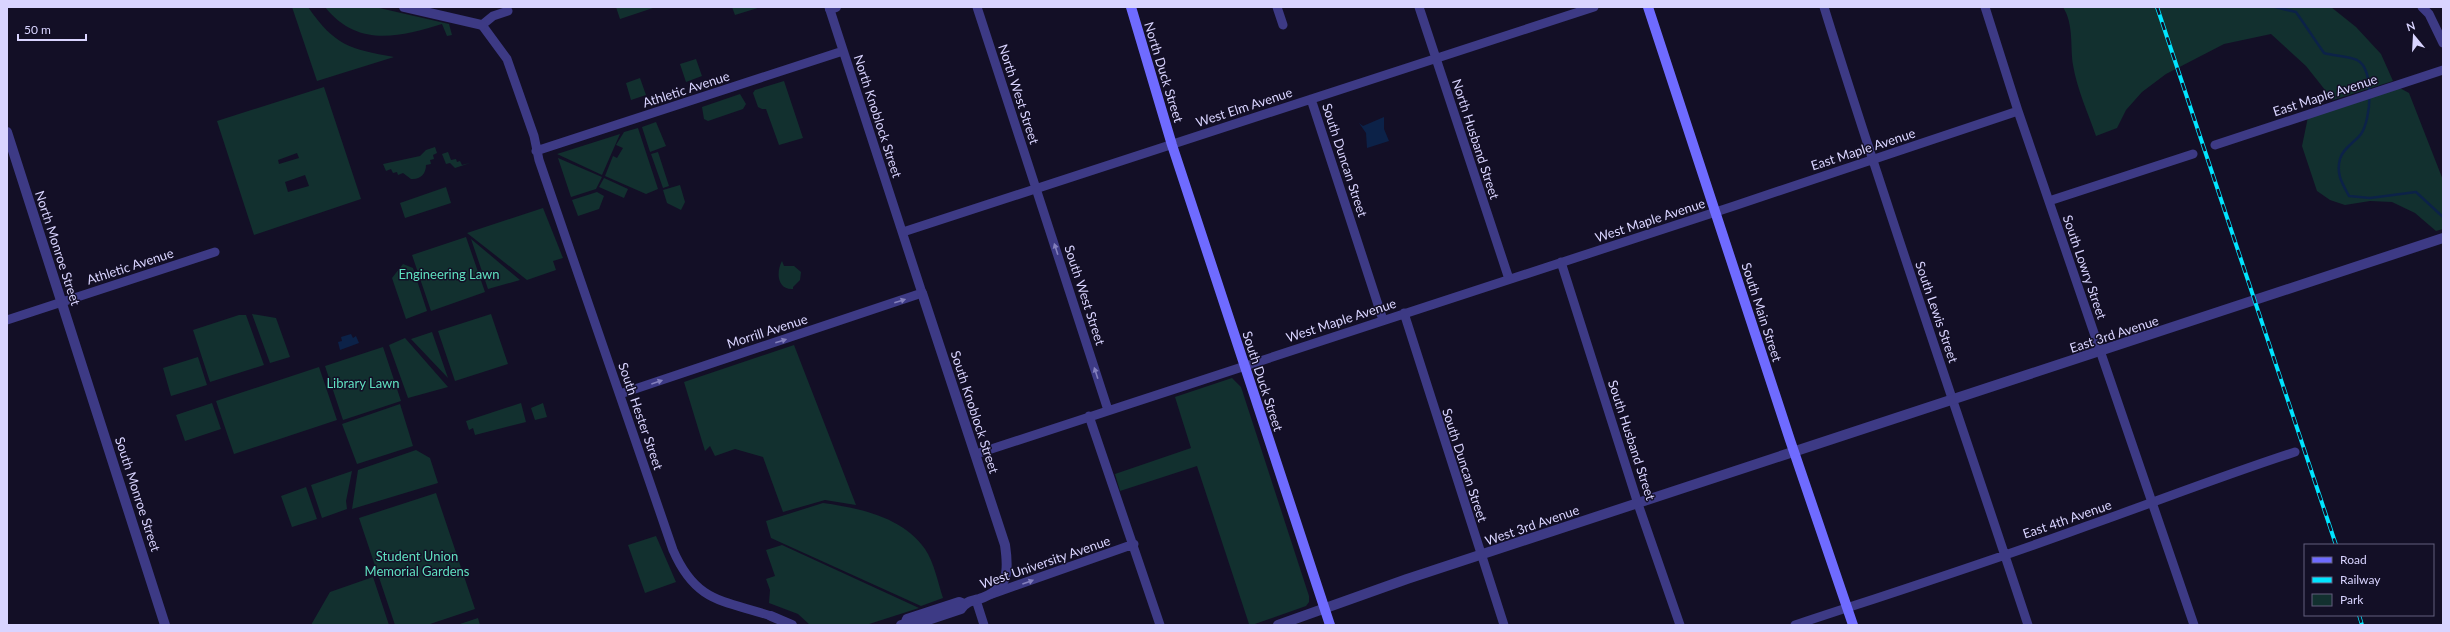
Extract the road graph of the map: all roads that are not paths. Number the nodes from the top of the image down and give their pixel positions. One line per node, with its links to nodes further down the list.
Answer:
1 (404, 7): 13 (street)
2 (977, 7): 28 (street, North West Street)
3 (1131, 7): 23 (main road, North Duck Street)
4 (1277, 7): 14 (street)
5 (1419, 7): 17 (street, North Husband Street)
6 (1594, 7): 17 (street, West Elm Avenue)
7 (1648, 7): 30 (main road, South Main Street)
8 (1824, 7): 27 (street, South Lewis Street)
9 (1985, 7): 20 (street, South Lowry Street)
10 (2422, 7): 15 (street)
11 (832, 8): 16 (street, North Knoblock Street)
12 (508, 11): 13 (street)
13 (482, 25): 25 (street, South Hester Street)
14 (1283, 25)
15 (2443, 43)
16 (843, 51): 25 (street, Athletic Avenue); 31 (street, North Knoblock Street)
17 (1436, 59): 19 (street, West Elm Avenue); 35 (street, North Husband Street)
18 (2443, 70): 24 (street, East Maple Avenue)
19 (1311, 99): 23 (street, West Elm Avenue); 40 (street, South Duncan Street)
20 (2018, 112): 27 (street, East Maple Avenue); 29 (street, South Lowry Street)
21 (7, 132): 22 (street, North Monroe Street)
22 (9, 143): 37 (street, North Monroe Street)
23 (1172, 145): 28 (street, West Elm Avenue); 42 (main road, South Duck Street)
24 (2215, 145)
25 (536, 151): 44 (street, South Hester Street)
26 (2193, 154): 29 (street)
27 (1871, 160): 30 (street, East Maple Avenue); 45 (street, South Lewis Street)
28 (1036, 189): 31 (street, West Elm Avenue); 46 (street, South West Street, one-way to 28)
29 (2049, 201): 41 (street, South Lowry Street)
30 (1716, 212): 34 (street, West Maple Avenue); 49 (main road, South Main Street)
31 (903, 232): 36 (street, South Knoblock Street)
32 (2443, 238): 41 (street, East 3rd Avenue)
33 (215, 252): 37 (street, Athletic Avenue)
34 (1561, 262): 35 (street, West Maple Avenue); 52 (street, South Husband Street)
35 (1509, 279): 38 (street, West Maple Avenue)
36 (922, 293): 44 (street, Morrill Avenue, one-way to 36); 50 (street, South Knoblock Street)
37 (61, 302): 39 (street, Athletic Avenue); 43 (street, North Monroe Street)
38 (1404, 313): 40 (street, West Maple Avenue); 55 (street, South Duncan Street)
39 (7, 320)
40 (1383, 320): 42 (street, West Maple Avenue)
41 (2100, 352): 45 (street, East 3rd Avenue); 51 (street, South Lowry Street)
42 (1245, 365): 46 (street, West Maple Avenue); 59 (main road, South Duck Street)
43 (84, 372): 61 (street, South Monroe Street)
44 (620, 394): 60 (street, South Hester Street)
45 (1953, 398): 49 (street, East 3rd Avenue); 54 (street, South Lewis Street)
46 (1108, 410): 47 (street, West Maple Avenue)
47 (1089, 416): 50 (street, West Maple Avenue); 53 (street)
48 (2295, 452): 51 (street, East 4th Avenue)
49 (1794, 453): 52 (street, West 3rd Avenue); 58 (main road, South Main Street)
50 (976, 454): 56 (street, South Knoblock Street)
51 (2151, 502): 54 (street, East 4th Avenue); 73 (street, South Lowry Street)
52 (1638, 504): 55 (street, West 3rd Avenue); 69 (street, South Husband Street)
53 (1134, 544): 56 (street, West University Avenue, one-way to 53); 65 (street)
54 (2006, 555): 58 (street, East 4th Avenue); 72 (street, South Lewis Street)
55 (1481, 556): 59 (street, West 3rd Avenue); 68 (street, South Duncan Street)
56 (991, 595): 57 (street, West University Avenue)
57 (976, 600): 63 (street, West University Avenue); 64 (street)
58 (1847, 608): 70 (street, East 4th Avenue); 71 (main road, South Main Street)
59 (1324, 609): 66 (street, West 3rd Avenue); 67 (main road, South Duck Street)
60 (771, 616): 62 (street, South Hester Street)
61 (165, 625)
62 (792, 625)
63 (907, 625)
64 (984, 625)
65 (1160, 625)
66 (1278, 625)
67 (1330, 625)
68 (1504, 625)
69 (1680, 625)
70 (1795, 625)
71 (1853, 625)
72 (2028, 625)
73 (2194, 625)

